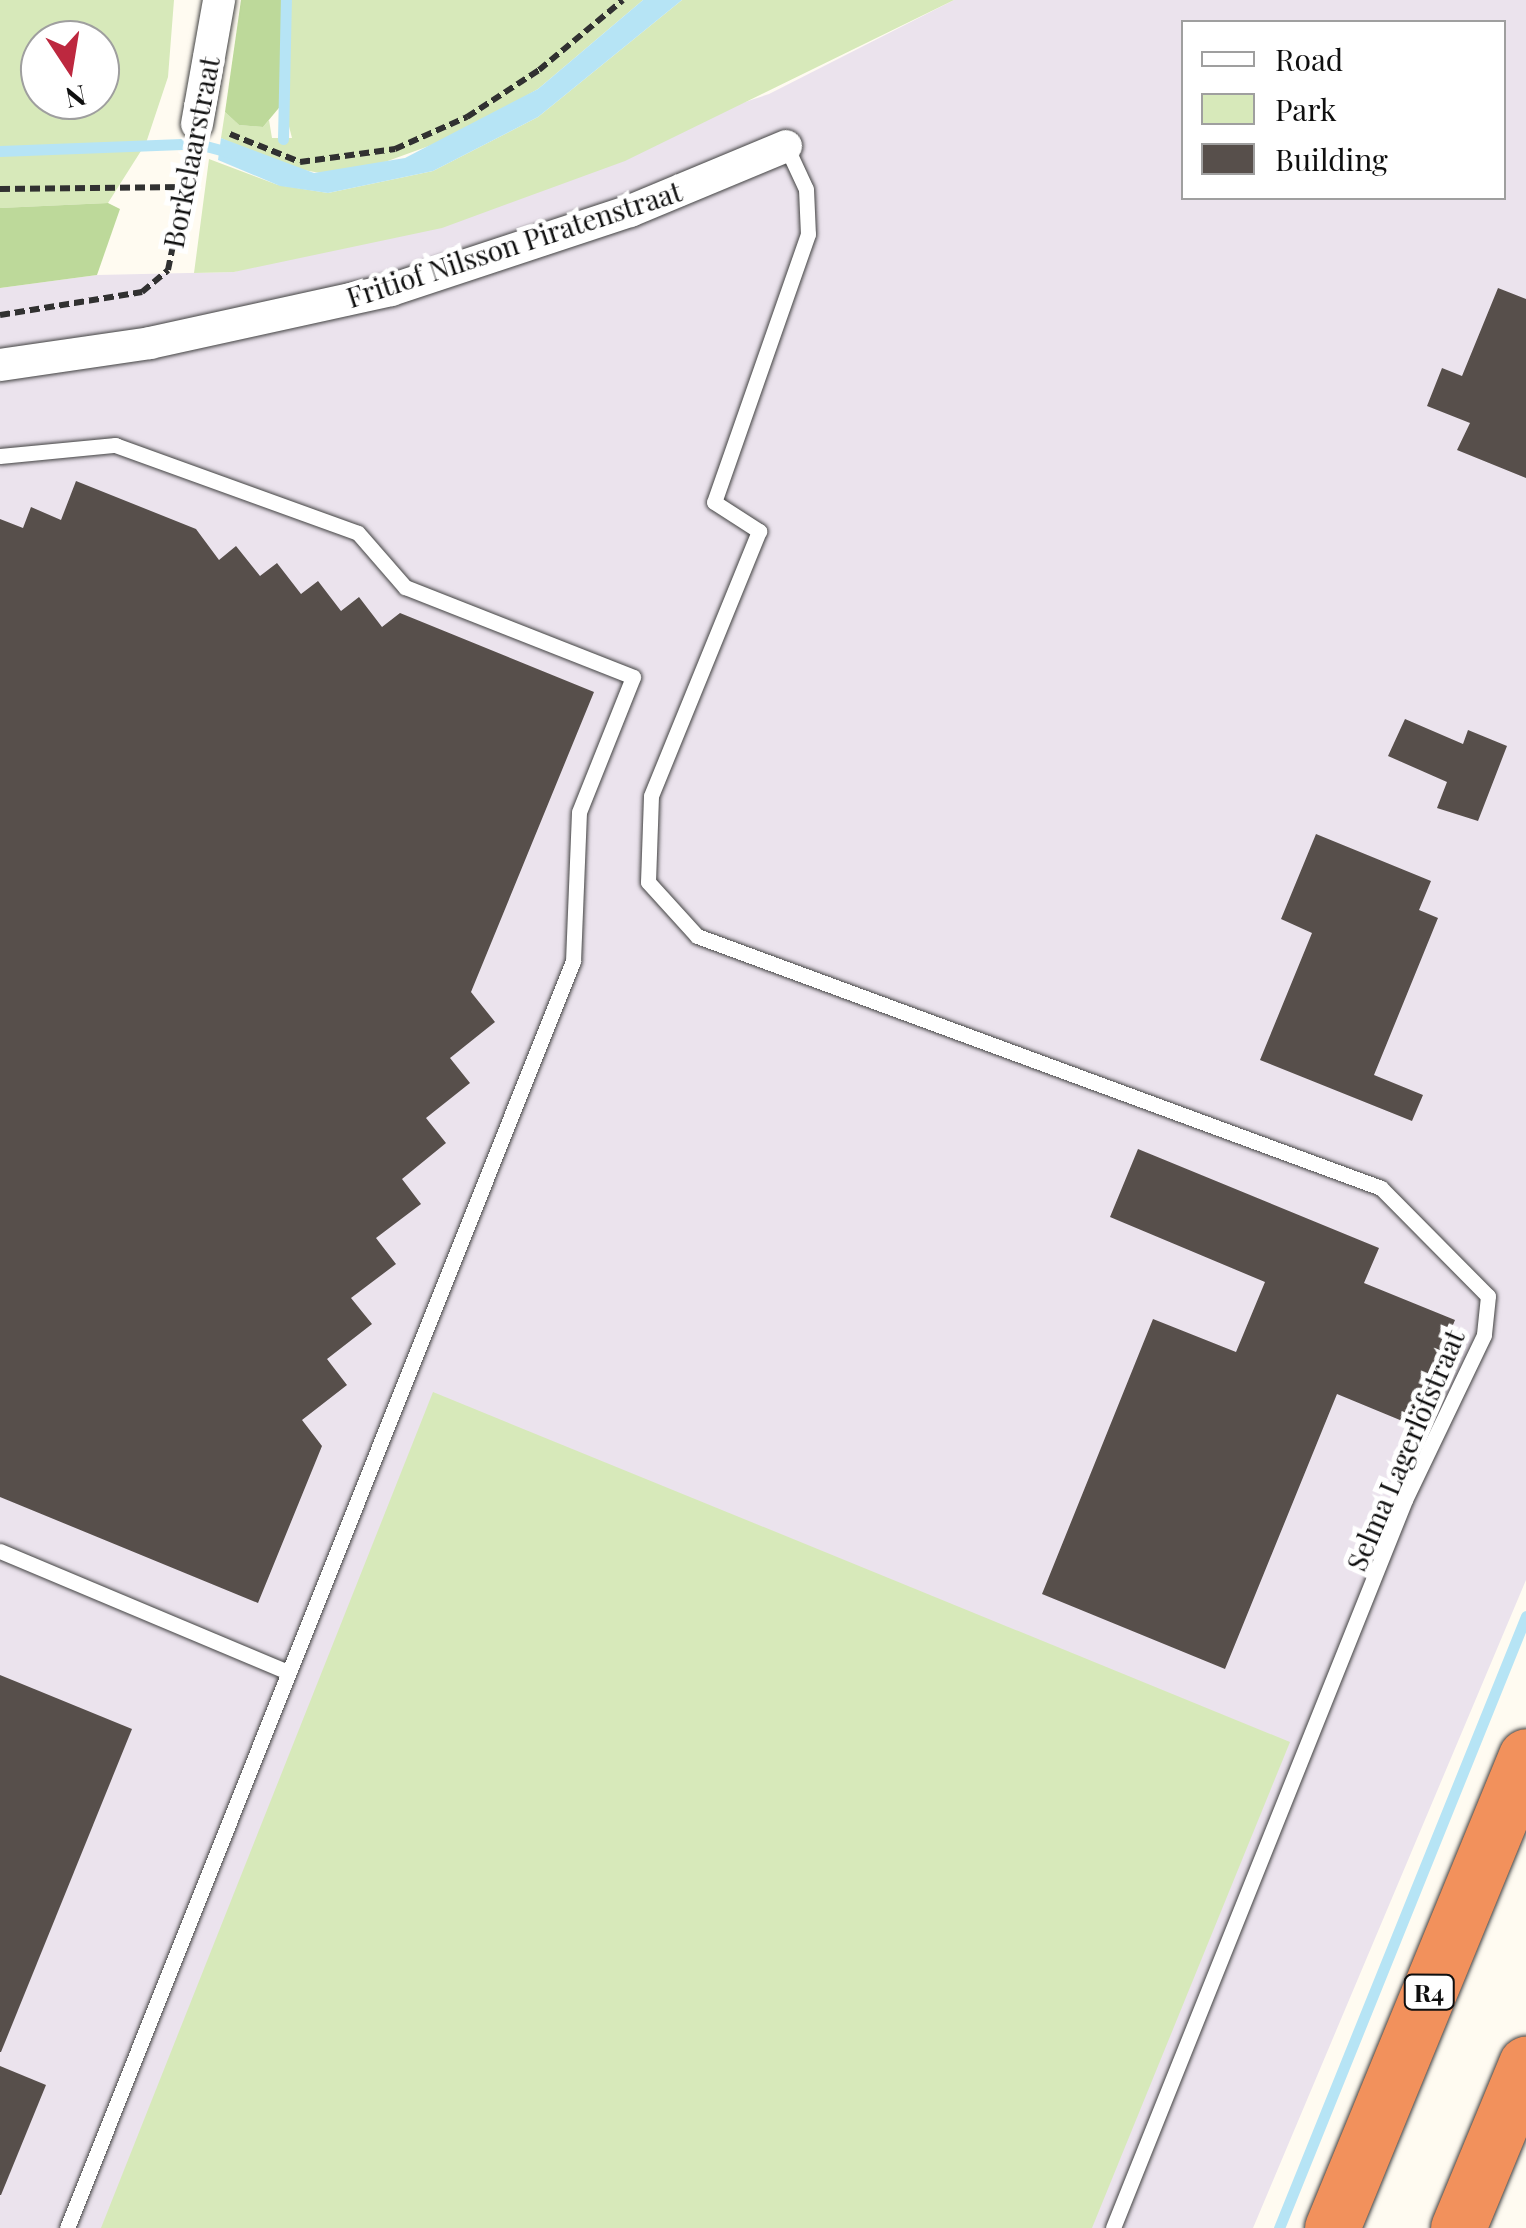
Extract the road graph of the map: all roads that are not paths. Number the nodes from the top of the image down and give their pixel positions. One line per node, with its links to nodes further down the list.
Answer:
1 (219, 0): 2 (street, Borkelaarstraat)
2 (198, 124)
3 (786, 146): 4 (street, Fritiof Nilsson Piratenstraat); 12 (lane, Selma Lagerlöfstraat)
4 (0, 366)
5 (0, 456): 7 (lane)
6 (0, 1551): 7 (lane)
7 (285, 1670): 11 (lane)
8 (1526, 1756): 13 (highway, R4)
9 (1526, 1830): 14 (highway, R4)
10 (1526, 2064): 15 (highway)
11 (66, 2228)
12 (1113, 2228)
13 (1332, 2228)
14 (1363, 2228)
15 (1458, 2228)

